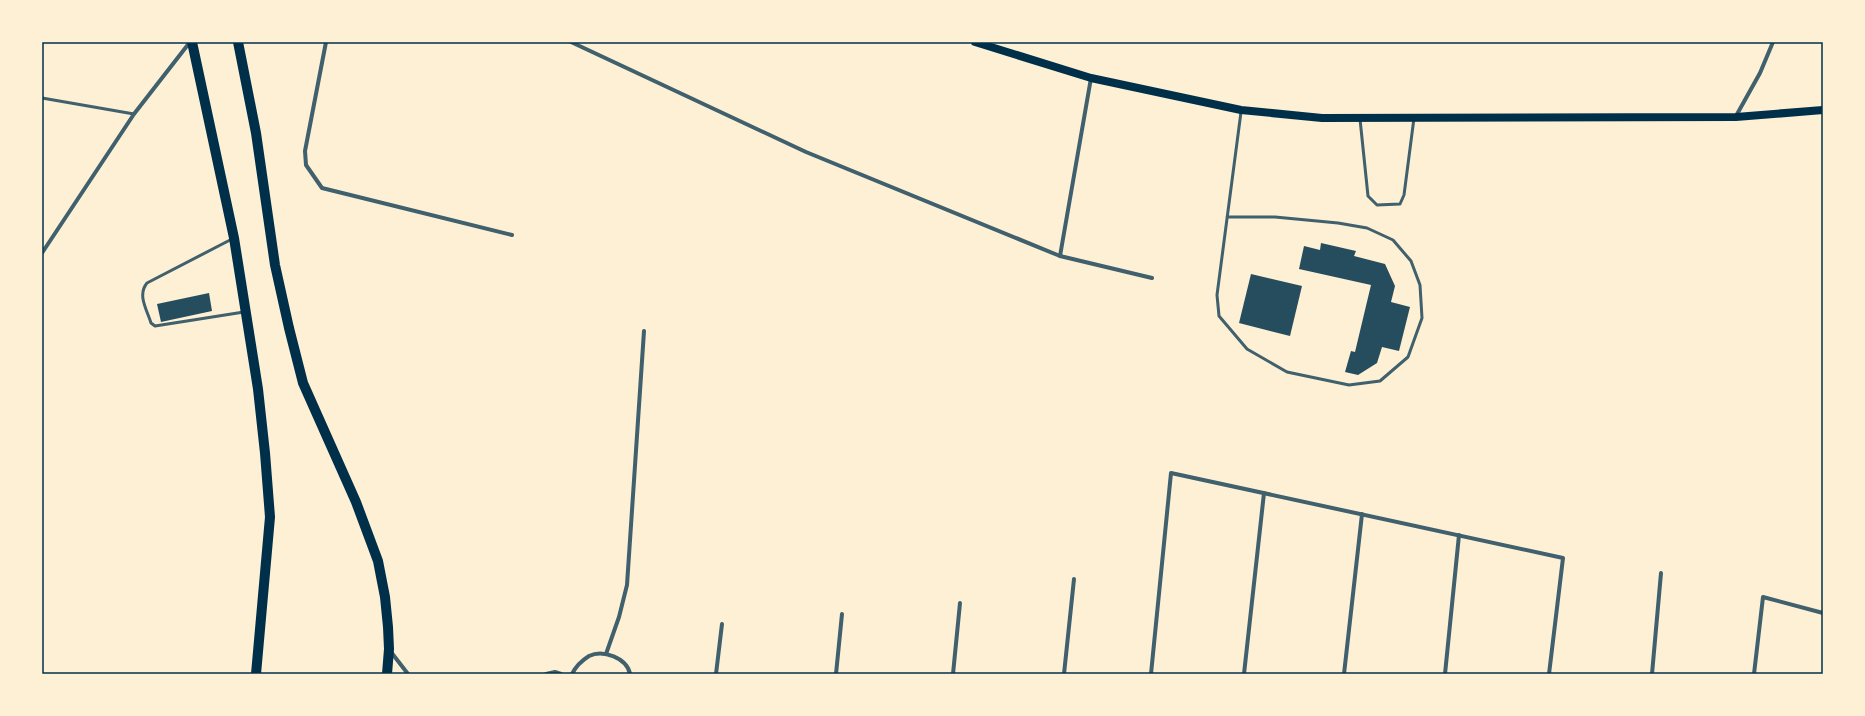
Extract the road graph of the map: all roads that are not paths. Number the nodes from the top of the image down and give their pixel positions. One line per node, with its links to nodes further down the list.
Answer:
1 (191, 42): 12 (street); 18 (main road)
2 (238, 42): 33 (main road)
3 (326, 42): 17 (street)
4 (571, 42): 7 (street)
5 (975, 42): 8 (main road)
6 (1773, 42): 13 (street)
7 (576, 43): 20 (street)
8 (1091, 78): 10 (main road); 20 (street)
9 (42, 98): 12 (lane)
10 (1241, 110): 14 (main road); 16 (lane)
11 (1823, 110): 13 (main road)
12 (134, 114): 19 (street)
13 (1736, 117): 15 (main road)
14 (1359, 118): 15 (main road); 15 (lane)
15 (1414, 118)
16 (1227, 217): 16 (lane)
17 (512, 235)
18 (234, 238): 22 (main road); 22 (lane)
19 (42, 253)
20 (1060, 256): 21 (street)
21 (1152, 278)
22 (246, 312): 35 (main road)
23 (644, 331): 34 (street)
24 (1264, 493): 25 (street); 46 (street); 47 (street)
25 (1362, 514): 26 (street); 48 (street)
26 (1458, 535): 49 (street); 50 (street)
27 (1661, 573): 51 (street)
28 (1074, 579): 45 (street)
29 (960, 603): 44 (street)
30 (1823, 613): 52 (street)
31 (842, 614): 43 (street)
32 (722, 624): 42 (street)
33 (389, 649): 36 (main road); 37 (street)
34 (606, 654): 40 (street); 41 (street)
35 (256, 674)
36 (387, 674)
37 (408, 674)
38 (546, 674): 39 (street)
39 (561, 674)
40 (572, 674)
41 (630, 674)
42 (716, 674)
43 (836, 674)
44 (953, 674)
45 (1064, 674)
46 (1151, 674)
47 (1244, 674)
48 (1344, 674)
49 (1445, 674)
50 (1549, 674)
51 (1652, 674)
52 (1754, 674)

